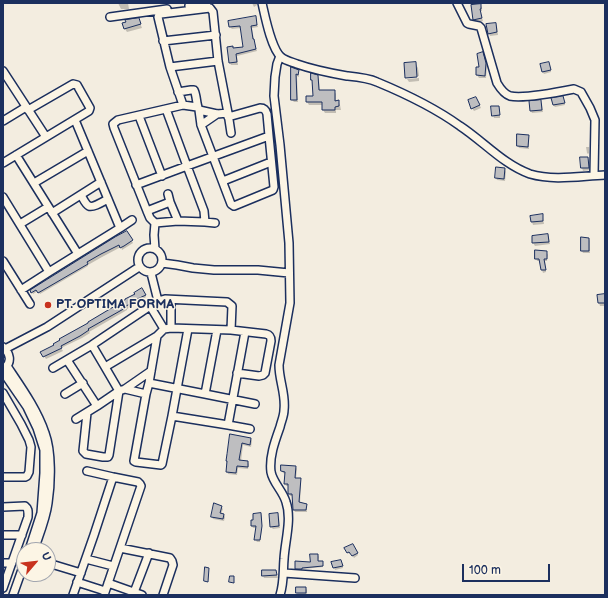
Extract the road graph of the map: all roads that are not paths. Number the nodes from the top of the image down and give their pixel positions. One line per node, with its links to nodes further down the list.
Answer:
1 (207, 3): 4 (street)
2 (262, 3): 7 (street)
3 (457, 3): 31 (street)
4 (110, 17)
5 (216, 35): 6 (street); 6 (street); 8 (street)
6 (163, 41): 9 (street)
7 (280, 56): 31 (street); 59 (street)
8 (218, 61): 9 (street); 17 (street)
9 (170, 67): 11 (street)
10 (4, 76): 13 (street)
11 (178, 92): 12 (street); 14 (street)
12 (183, 105): 14 (street); 15 (street)
13 (27, 108): 19 (street); 20 (street); 24 (street)
14 (198, 108): 16 (street); 21 (street)
15 (166, 109): 18 (street); 30 (street)
16 (217, 114): 17 (street); 21 (street)
17 (228, 115): 22 (street); 23 (street)
18 (140, 116): 33 (street); 37 (street)
19 (76, 120): 24 (street); 25 (street)
20 (3, 122)
21 (201, 125): 27 (street)
22 (231, 133)
23 (269, 136): 27 (street); 28 (street)
24 (46, 137): 26 (street)
25 (88, 151): 35 (street); 36 (street)
26 (16, 155): 29 (street); 36 (street)
27 (213, 156): 30 (street); 34 (street)
28 (271, 162): 34 (street); 34 (street)
29 (3, 163)
30 (187, 166): 33 (street); 47 (street)
31 (594, 175): 32 (street)
32 (605, 175)
33 (162, 176): 37 (street)
34 (223, 181)
35 (101, 182): 39 (street); 41 (street)
36 (34, 184): 43 (street)
37 (136, 185): 44 (street)
38 (168, 194): 42 (street)
39 (81, 195): 41 (street); 43 (street)
40 (3, 197): 50 (street)
41 (108, 199): 51 (street)
42 (170, 202): 44 (street); 46 (street)
43 (50, 210): 50 (street); 53 (street)
44 (147, 211): 48 (street)
45 (132, 220): 51 (street)
46 (178, 221): 47 (street); 48 (street)
47 (205, 222): 49 (street)
48 (155, 223): 52 (street)
49 (215, 223)
50 (20, 224): 57 (street)
51 (120, 228): 53 (street)
52 (155, 249): 55 (street); 56 (street)
53 (78, 254): 57 (street)
54 (3, 261): 60 (street)
55 (162, 263): 58 (street); 59 (street)
56 (139, 267): 58 (street); 72 (street)
57 (49, 272): 60 (street)
58 (151, 273): 62 (street)
59 (289, 273): 111 (street)
60 (21, 290): 63 (street)
61 (171, 300): 62 (street); 65 (street); 68 (street)
62 (158, 301): 64 (street)
63 (30, 304)
64 (150, 306): 65 (street); 71 (street)
65 (168, 328): 66 (street); 70 (street)
66 (188, 329): 67 (street); 81 (street)
67 (217, 330): 68 (street); 86 (street)
68 (231, 330): 69 (street)
69 (245, 332): 78 (street); 78 (street)
70 (157, 336): 74 (street); 77 (street)
71 (92, 345): 73 (street); 74 (street)
72 (4, 348): 76 (street)
73 (68, 360): 75 (street); 79 (street)
74 (105, 367): 82 (street)
75 (53, 368)
76 (4, 369): 101 (street); 102 (street)
77 (151, 371): 80 (street); 82 (street)
78 (237, 373): 87 (street)
79 (83, 383): 84 (street); 89 (street)
80 (149, 383): 81 (street); 85 (street)
81 (177, 389): 86 (street); 91 (street)
82 (122, 390): 85 (street); 89 (street); 90 (street)
83 (3, 393): 96 (street)
84 (65, 394)
85 (146, 394): 91 (street)
86 (204, 394): 87 (street)
87 (234, 399): 88 (street); 93 (street)
88 (255, 404)
89 (97, 406): 90 (street)
90 (87, 413): 92 (street)
91 (172, 416): 93 (street)
92 (76, 419)
93 (228, 425): 94 (street)
94 (250, 429)
95 (87, 471): 97 (street)
96 (3, 477)
97 (113, 477): 103 (street); 105 (street)
98 (3, 507): 100 (street)
99 (3, 535): 100 (street)
100 (22, 535): 107 (street)
101 (32, 542)
102 (37, 542)
103 (120, 548): 104 (street); 109 (street)
104 (149, 553): 119 (street); 124 (street)
105 (86, 560): 109 (street); 110 (street)
106 (3, 563): 107 (street)
107 (12, 563): 117 (street)
108 (56, 566): 110 (street)
109 (114, 566): 116 (street)
110 (80, 573): 115 (street)
111 (284, 573): 112 (street); 125 (street)
112 (356, 578)
113 (18, 582): 120 (street)
114 (22, 582): 121 (street)
115 (77, 582): 118 (street); 122 (street)
116 (108, 584): 118 (street); 119 (street)
117 (3, 588)
118 (104, 593)
119 (134, 593): 123 (street)
120 (13, 595)
121 (18, 595)
122 (73, 595)
123 (142, 595)
124 (163, 595)
125 (280, 595)

